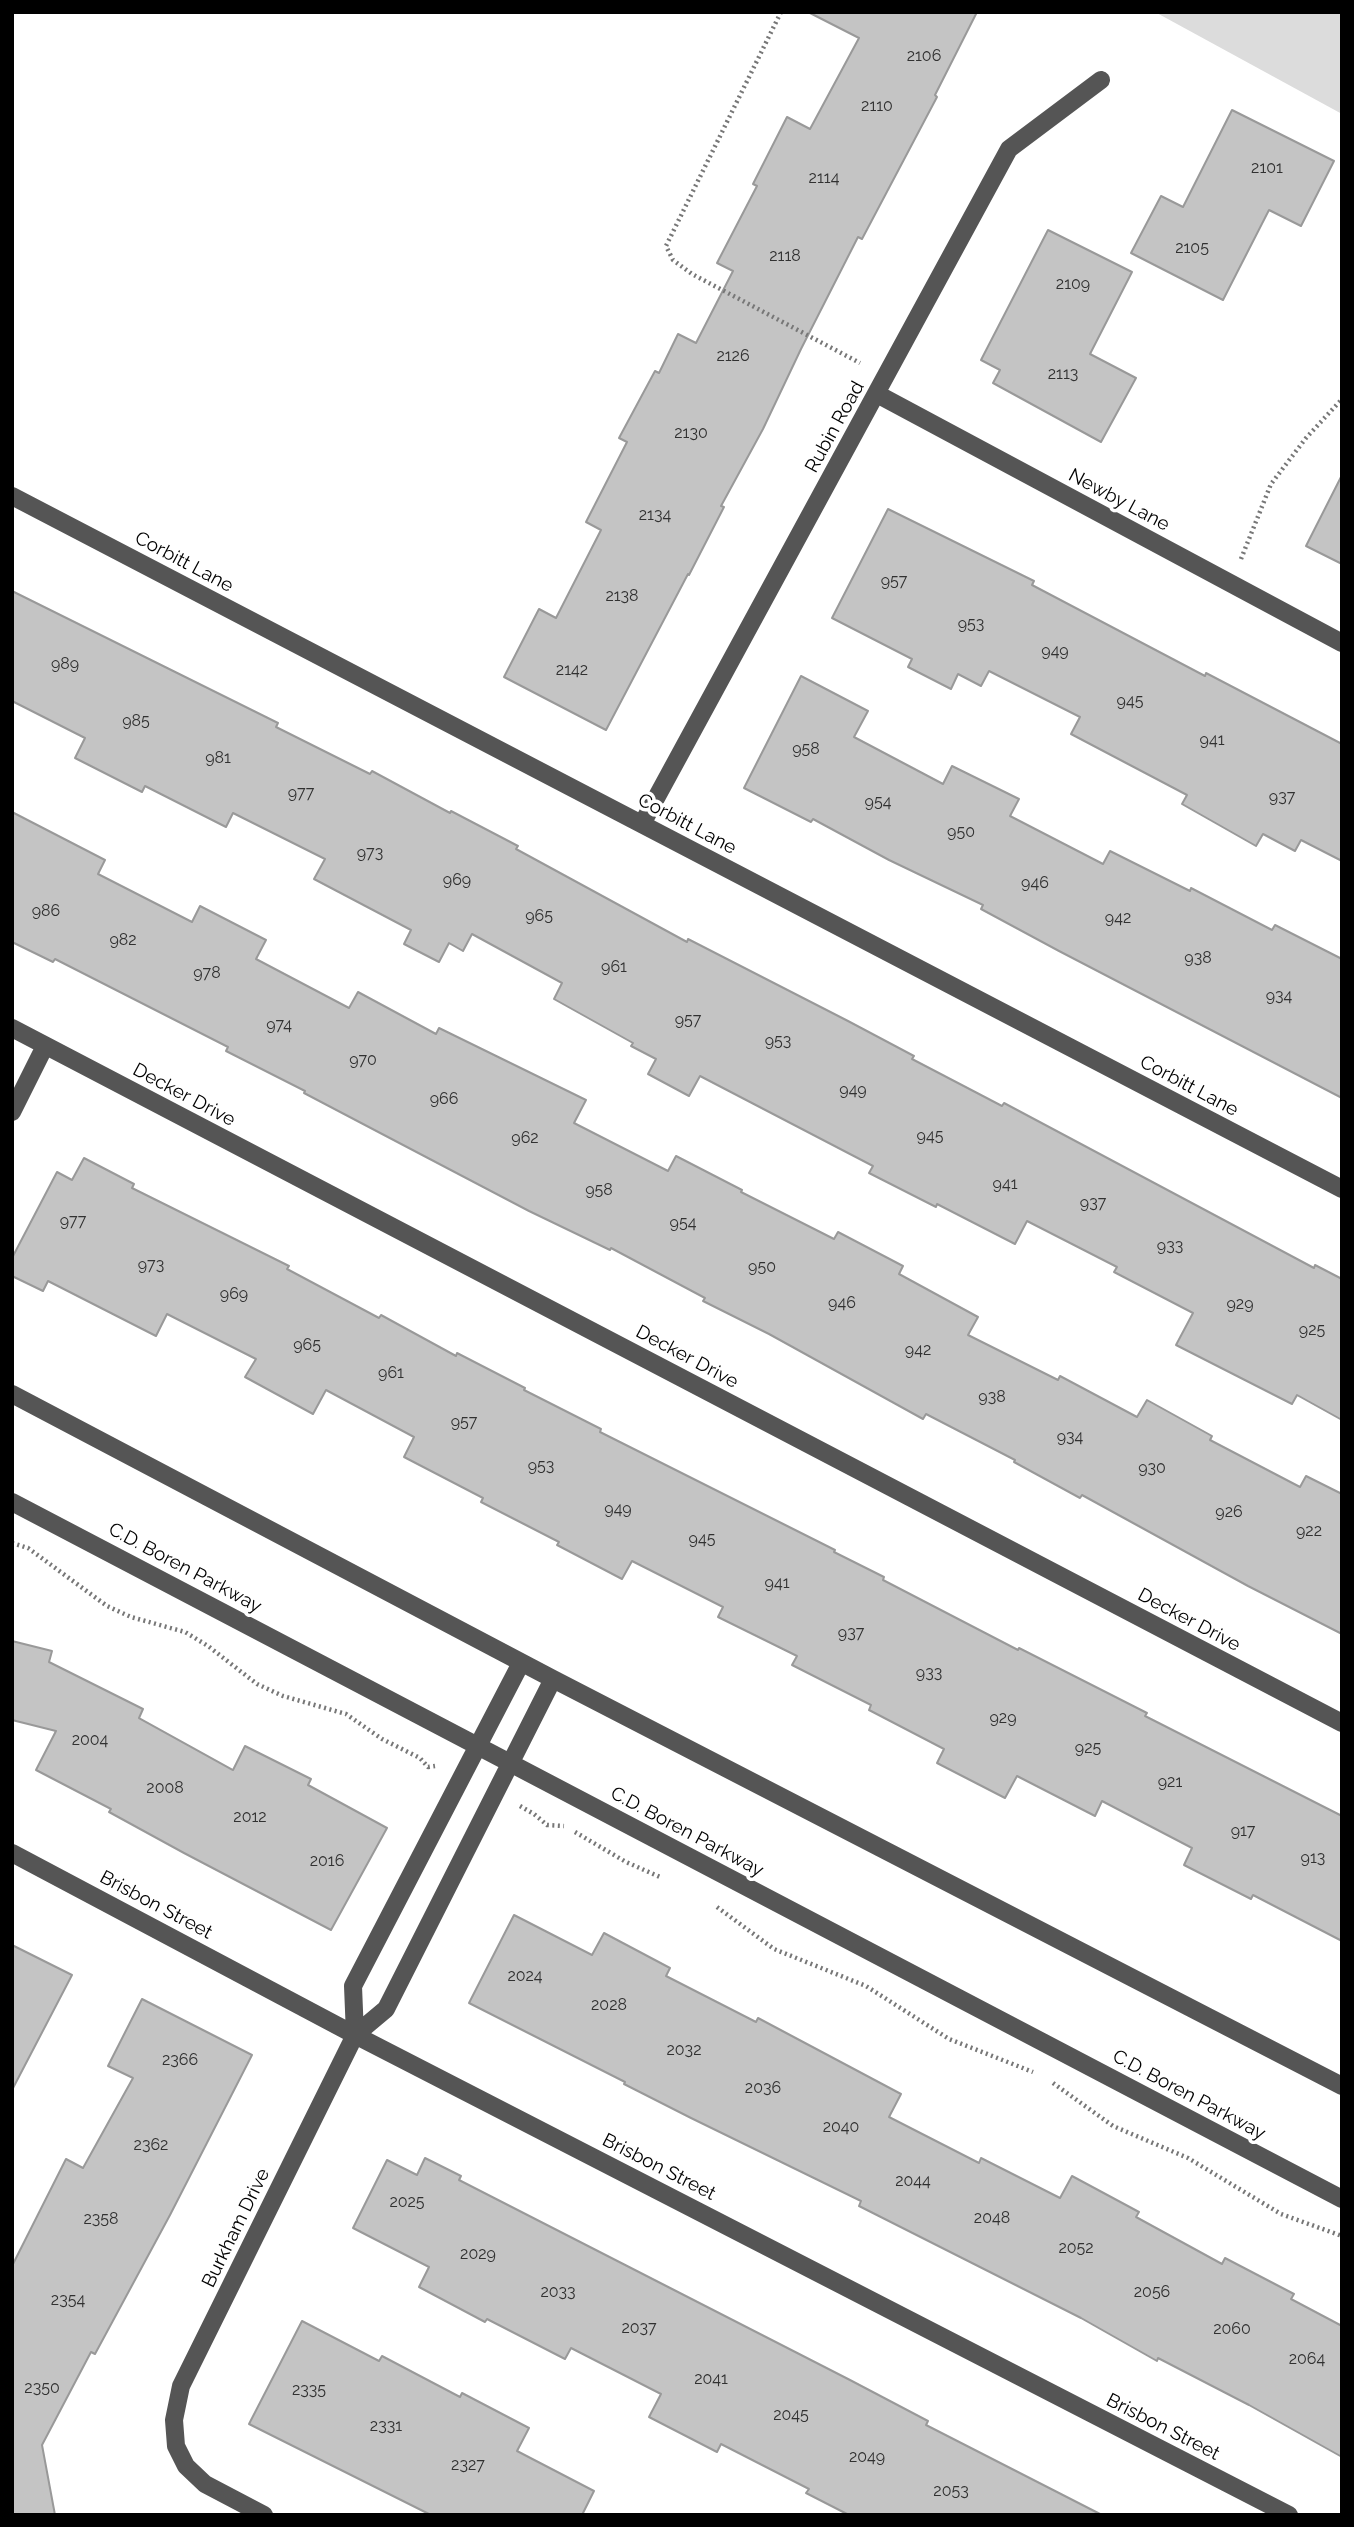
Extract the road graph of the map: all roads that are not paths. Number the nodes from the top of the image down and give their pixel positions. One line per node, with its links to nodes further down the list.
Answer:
1 (1101, 80): 2 (street, Rubin Road)
2 (877, 394): 4 (street, Newby Lane); 5 (street, Rubin Road)
3 (12, 496): 5 (street, Corbitt Lane)
4 (1342, 643)
5 (642, 824): 9 (street, Corbitt Lane)
6 (12, 1028): 7 (street, Decker Drive)
7 (46, 1046): 8 (street); 14 (street, Decker Drive)
8 (12, 1112)
9 (1342, 1189)
10 (12, 1394): 12 (street)
11 (12, 1502): 15 (street, C.D. Boren Parkway)
12 (521, 1662): 13 (street); 15 (street, Burkham Drive)
13 (553, 1679): 16 (street, Burkham Drive); 19 (street)
14 (1342, 1723)
15 (478, 1746): 16 (street, C.D. Boren Parkway); 18 (street, Burkham Drive)
16 (510, 1765): 18 (street, Burkham Drive); 20 (street, C.D. Boren Parkway)
17 (12, 1853): 18 (street, Brisbon Street)
18 (355, 2035): 21 (street, Brisbon Street); 22 (street, Burkham Drive)
19 (1342, 2085)
20 (1342, 2199)
21 (1254, 2507): 23 (street, Brisbon Street)
22 (264, 2515)
23 (1289, 2515)

